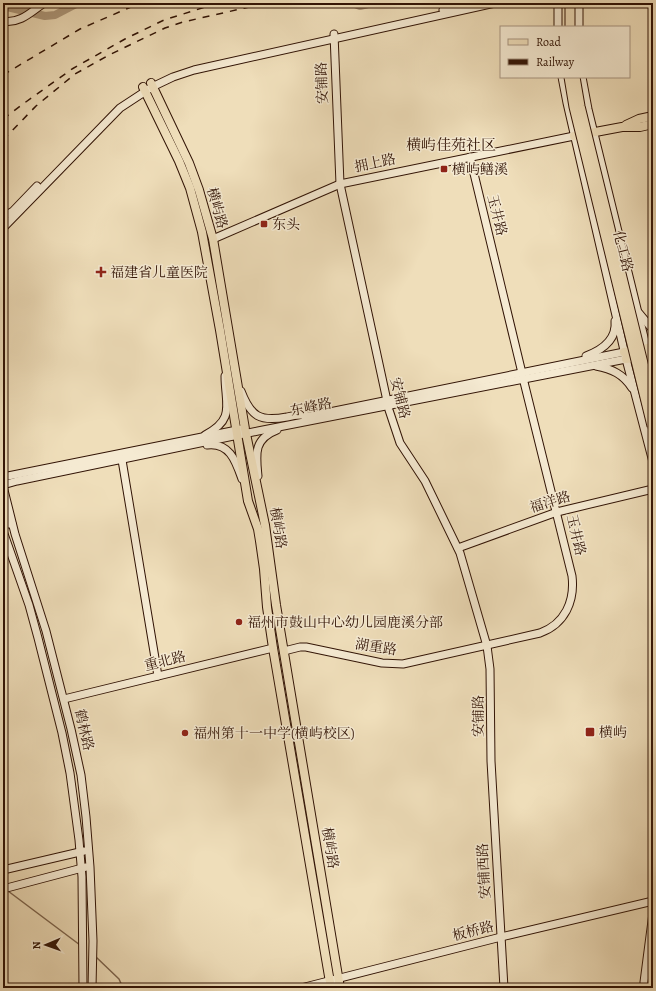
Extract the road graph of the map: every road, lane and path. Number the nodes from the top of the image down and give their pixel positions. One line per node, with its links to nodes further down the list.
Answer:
1 (472, 3): 13 (street)
2 (495, 3): 13 (street)
3 (558, 3): 9 (street)
4 (564, 3): 10 (highway)
5 (570, 3): 11 (highway)
6 (579, 3): 12 (street)
7 (42, 4): 8 (street)
8 (3, 21)
9 (558, 26)
10 (564, 26)
11 (570, 26)
12 (579, 26)
13 (334, 37): 16 (street); 23 (street, 安铺路)
14 (580, 78): 20 (street); 40 (highway, 化工路, bridge)
15 (564, 79): 21 (street); 43 (highway, 化工路, bridge)
16 (148, 87): 24 (street); 25 (street); 26 (main road, 横屿路); 32 (main road, 横屿路)
17 (653, 116): 19 (main road)
18 (653, 124): 19 (main road)
19 (622, 127): 20 (main road)
20 (594, 132): 21 (main road); 28 (street)
21 (574, 136): 22 (street, 拥上路); 27 (street)
22 (470, 157): 23 (street, 拥上路); 36 (street, 玉井路)
23 (340, 184): 26 (street, 拥上路); 39 (street, 安铺路)
24 (3, 216)
25 (3, 228)
26 (213, 239): 37 (main road, 横屿路)
27 (614, 305): 31 (street); 33 (street)
28 (638, 312): 29 (street); 30 (street)
29 (653, 330)
30 (650, 351): 31 (main road); 35 (street)
31 (625, 355): 33 (street, 东峰路); 34 (street, 东峰路); 38 (street)
32 (225, 361): 45 (main road, 横屿路); 46 (street)
33 (572, 362): 36 (street, 东峰路)
34 (592, 365): 36 (street, 东峰路); 38 (street)
35 (653, 374)
36 (522, 375): 39 (street, 东峰路); 55 (street, 玉井路)
37 (237, 380): 41 (street); 44 (main road, 横屿路)
38 (634, 390): 49 (street)
39 (387, 403): 41 (street, 东峰路); 42 (street, 东峰路); 59 (street, 安铺路)
40 (653, 404)
41 (310, 416): 44 (street, 东峰路)
42 (295, 424): 44 (street, 东峰路); 53 (street)
43 (652, 429)
44 (246, 431): 45 (street, 东峰路); 53 (main road, 横屿路)
45 (237, 433): 46 (street, 东峰路); 47 (street, 东峰路); 54 (main road, 横屿路)
46 (198, 439): 50 (street, 东峰路)
47 (166, 451): 48 (street, 东峰路); 54 (street)
48 (122, 460): 51 (street, 东峰路); 63 (street)
49 (653, 462)
50 (3, 476)
51 (3, 486): 57 (street, 鹤林路)
52 (653, 488): 55 (street, 福洋路)
53 (260, 498): 62 (main road, 横屿路)
54 (248, 501): 61 (main road, 横屿路)
55 (557, 512): 59 (street, 福洋路); 60 (street, 玉井路)
56 (3, 524): 57 (street)
57 (12, 524): 58 (street); 64 (street, 鹤林路)
58 (3, 531): 67 (street, 鹤林路)
59 (458, 548): 60 (street, 安铺路)
60 (487, 646): 62 (street, 湖重路); 65 (street, 安铺路)
61 (273, 648): 63 (street, 重北路); 76 (main road, 横屿路)
62 (284, 651): 75 (main road, 横屿路)
63 (158, 676): 64 (street, 重北路)
64 (64, 699): 66 (street, 鹤林路)
65 (491, 752): 74 (street, 安铺西路)
66 (88, 850): 67 (street); 68 (street, 鹤林路)
67 (80, 852): 69 (street, 鹤林路); 70 (street)
68 (90, 867): 69 (street); 79 (street, 鹤林路)
69 (81, 868): 71 (street); 78 (street, 鹤林路)
70 (3, 870)
71 (3, 889)
72 (653, 901): 74 (street, 板桥路)
73 (653, 912): 83 (street)
74 (501, 937): 75 (street, 板桥路); 82 (street, 安铺西路)
75 (339, 979): 76 (street, 板桥路); 81 (main road, 横屿路)
76 (330, 985): 80 (street, 板桥路)
77 (653, 985): 84 (highway)
78 (83, 988)
79 (92, 988)
80 (301, 988)
81 (340, 988)
82 (504, 988)
83 (644, 988)
84 (653, 988)

